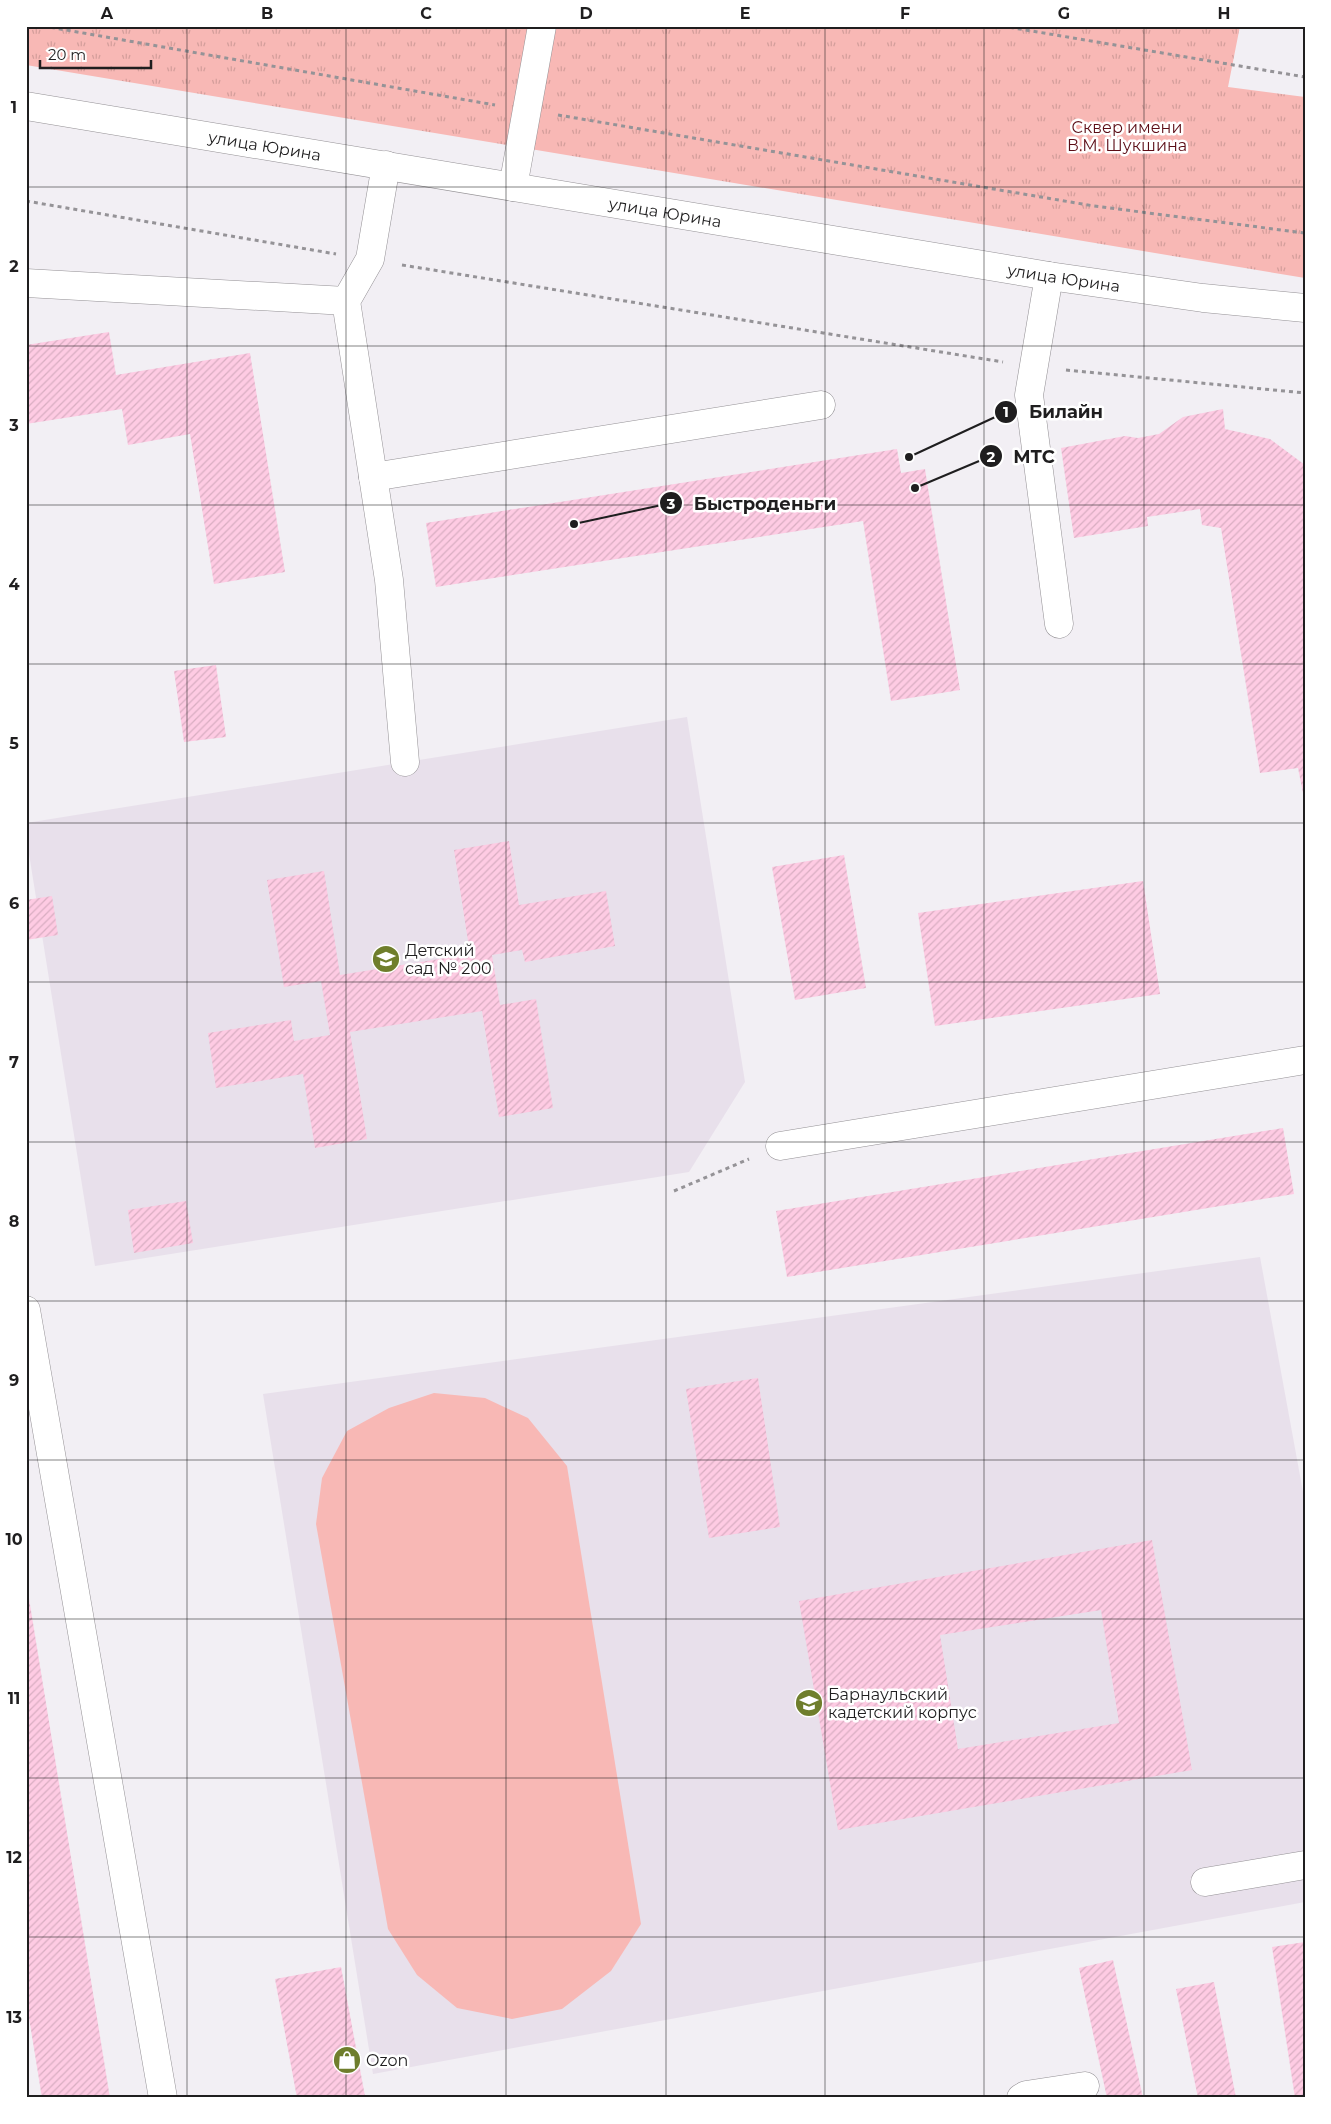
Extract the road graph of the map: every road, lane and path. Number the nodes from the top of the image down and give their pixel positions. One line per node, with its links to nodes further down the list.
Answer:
1 (43, 26): 6 (path)
2 (542, 26): 6 (street)
3 (1002, 26): 4 (path)
4 (1305, 76)
5 (26, 106): 7 (street, улица Юрина)
6 (527, 110): 8 (street); 10 (path)
7 (386, 165): 8 (street, улица Юрина); 11 (street)
8 (513, 187): 12 (street, улица Юрина)
9 (26, 202): 11 (path)
10 (1305, 233)
11 (370, 259): 14 (street); 16 (path)
12 (1049, 276): 15 (street, улица Юрина); 16 (street)
13 (26, 283): 14 (street)
14 (346, 301): 19 (street)
15 (1305, 308)
16 (1034, 366): 17 (path); 20 (street)
17 (1305, 393)
18 (821, 405): 19 (street)
19 (374, 477): 21 (street)
20 (1059, 624)
21 (405, 762)
22 (1305, 1060): 23 (street)
23 (780, 1146): 24 (path)
24 (674, 1191)
25 (26, 1310): 29 (street)
26 (1305, 1865): 27 (street)
27 (1205, 1882)
28 (1085, 2086): 30 (street)
29 (163, 2098)
30 (1021, 2098)

